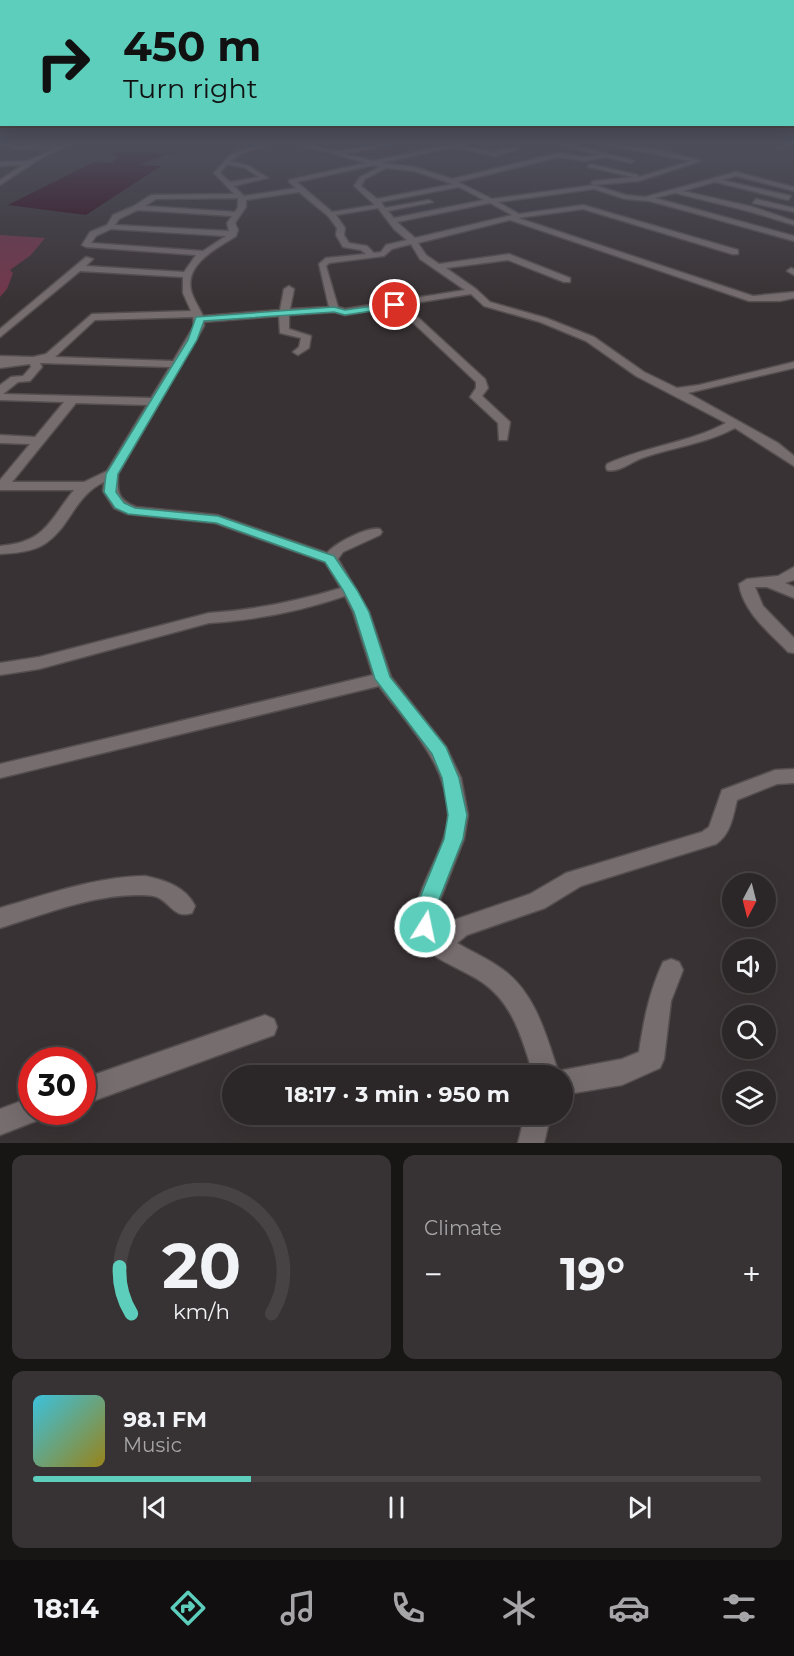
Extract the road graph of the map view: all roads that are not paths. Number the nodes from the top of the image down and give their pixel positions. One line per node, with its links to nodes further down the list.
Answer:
1 (246, 196): 12 (street)
2 (308, 196): 21 (street)
3 (369, 196): 16 (street)
4 (417, 196): 16 (street)
5 (482, 196): 14 (street)
6 (520, 196): 14 (street)
7 (541, 196): 17 (street)
8 (623, 196): 13 (street)
9 (655, 196): 13 (street)
10 (696, 196): 24 (street)
11 (735, 196): 19 (street)
12 (240, 197): 18 (street); 20 (street)
13 (645, 199): 27 (street)
14 (491, 201): 22 (street); 23 (street)
15 (429, 202): 16 (street)
16 (380, 206): 21 (street); 23 (street)
17 (571, 207): 22 (street); 29 (street)
18 (137, 208): 20 (street); 25 (street)
19 (794, 210)
20 (237, 214): 26 (street)
21 (331, 214): 31 (street)
22 (515, 217): 28 (street); 39 (street)
23 (393, 221): 28 (street)
24 (794, 223)
25 (110, 227): 26 (street); 30 (street)
26 (233, 234): 30 (street)
27 (794, 239)
28 (412, 241): 31 (street); 33 (street)
29 (735, 252)
30 (203, 253): 35 (street)
31 (372, 255): 41 (street)
32 (89, 259): 34 (street)
33 (437, 267): 36 (street); 38 (street)
34 (78, 268): 35 (street); 44 (street)
35 (188, 274): 43 (street)
36 (567, 280)
37 (289, 289): 42 (street)
38 (473, 291): 40 (street); 53 (street)
39 (794, 295)
40 (395, 305): 41 (street); 59 (street)
41 (334, 309): 42 (street)
42 (285, 312): 43 (street); 45 (street)
43 (198, 317): 47 (street); 48 (street)
44 (0, 334)
45 (297, 352)
46 (0, 359): 47 (street)
47 (33, 360): 48 (street); 49 (street); 52 (street)
48 (178, 364): 56 (street)
49 (0, 365)
50 (794, 366): 51 (street)
51 (699, 388): 53 (street); 57 (street)
52 (0, 391)
53 (675, 391): 57 (street)
54 (0, 397): 55 (street)
55 (74, 399): 56 (street); 61 (street)
56 (156, 402): 64 (street)
57 (700, 403): 58 (street)
58 (734, 424): 62 (street); 63 (street)
59 (503, 437)
60 (0, 440): 61 (street)
61 (39, 441): 65 (street)
62 (794, 462)
63 (612, 467)
64 (112, 474): 66 (street); 69 (street)
65 (1, 486): 66 (street)
66 (86, 486): 68 (street)
67 (375, 532): 69 (street)
68 (0, 549)
69 (330, 559): 72 (street)
70 (794, 572): 71 (street)
71 (772, 583): 73 (street); 74 (street)
72 (350, 590): 75 (street); 76 (street)
73 (794, 593)
74 (794, 648)
75 (0, 669)
76 (383, 679): 77 (street); 81 (street)
77 (0, 771)
78 (794, 776): 81 (street)
79 (184, 906): 80 (street)
80 (0, 918)
81 (438, 945): 84 (street)
82 (671, 970): 85 (street)
83 (265, 1027): 86 (street)
84 (543, 1065)
85 (573, 1080)
86 (96, 1087)
87 (18, 1115): 88 (street)
88 (0, 1122)
89 (535, 1125): 90 (street)
90 (531, 1143)

